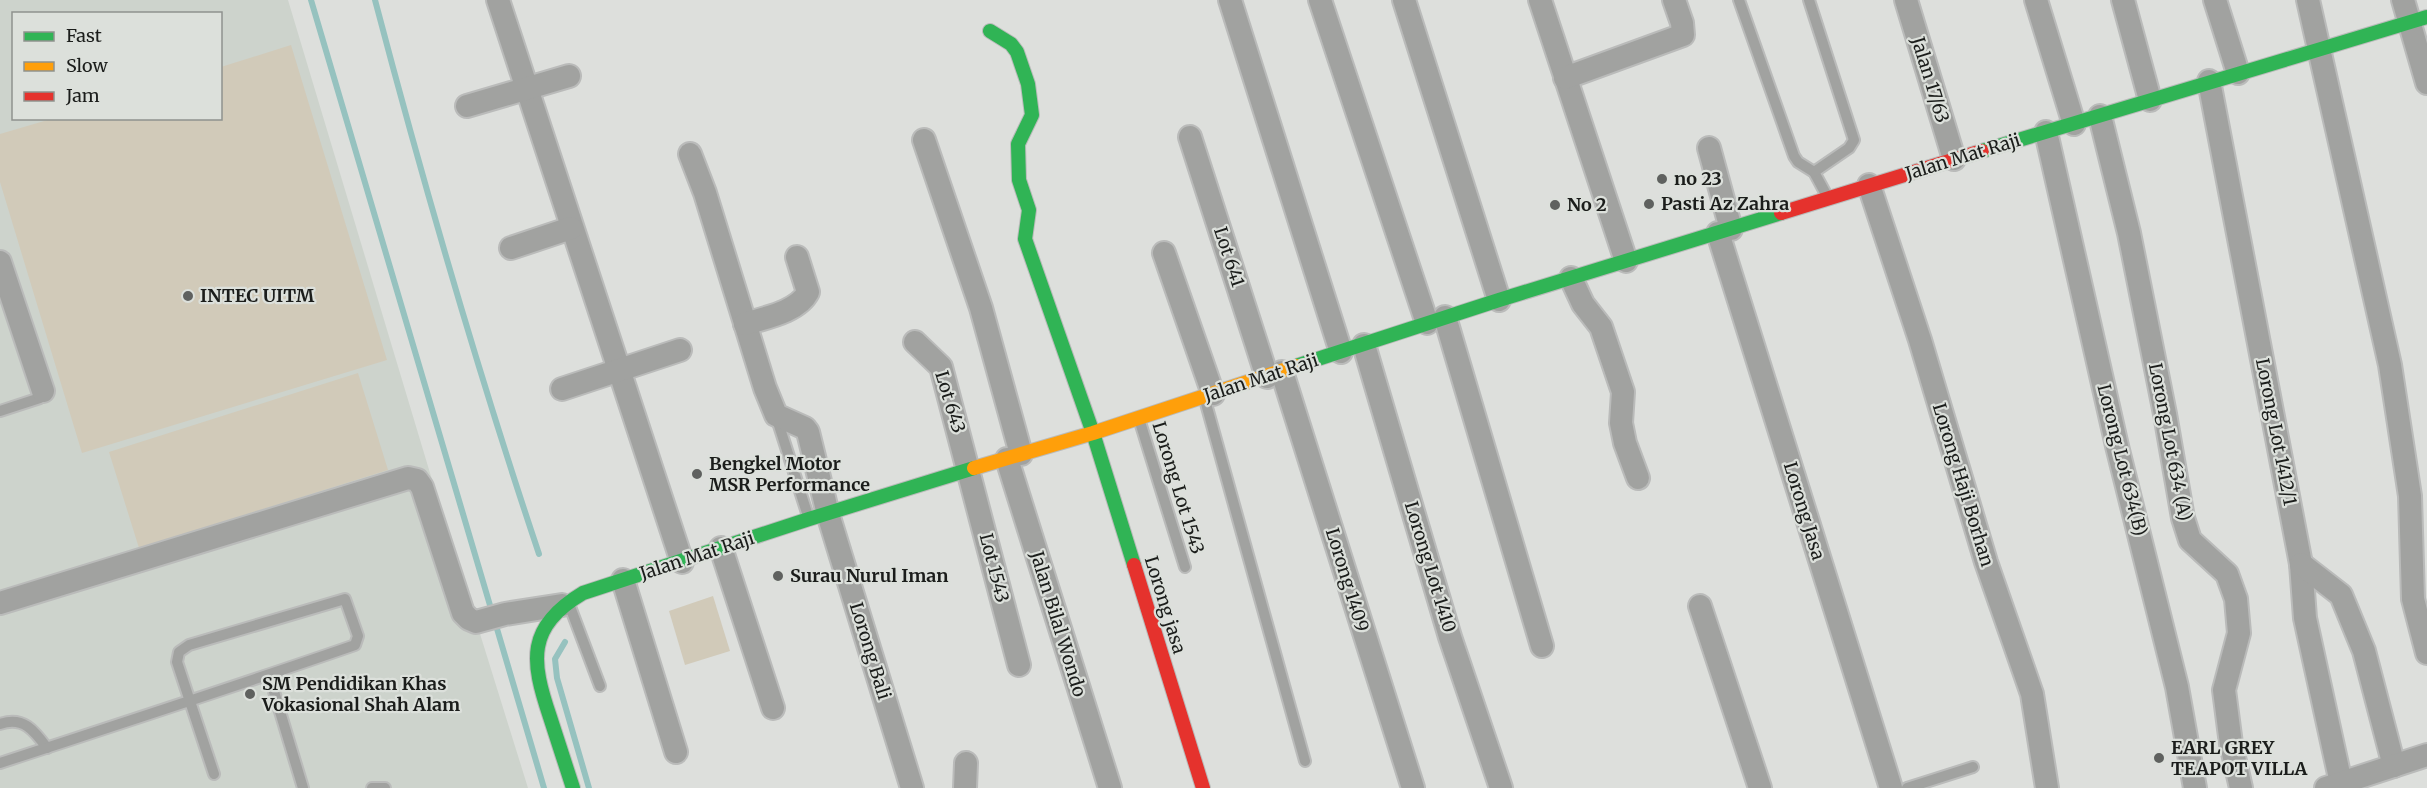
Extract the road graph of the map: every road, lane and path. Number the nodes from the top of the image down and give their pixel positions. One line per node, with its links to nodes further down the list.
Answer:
1 (498, 0): 23 (street)
2 (1230, 0): 51 (street)
3 (1320, 0): 46 (street)
4 (1404, 0): 45 (street)
5 (1540, 0): 20 (street)
6 (1674, 0): 20 (street)
7 (1738, 0): 34 (lane)
8 (1809, 0): 34 (lane)
9 (1906, 0): 33 (street, Jalan 17/63)
10 (2036, 0): 27 (street)
11 (2123, 0): 24 (street)
12 (2215, 0): 18 (street)
13 (2308, 0): 17 (street)
14 (2403, 0): 15 (street)
15 (2418, 20): 17 (street, Jalan Mat Raji); 22 (street)
16 (990, 31): 59 (street, Lorong jasa)
17 (2320, 51): 18 (street, Jalan Mat Raji); 73 (street)
18 (2238, 73): 21 (street, Jalan Mat Raji)
19 (569, 76): 23 (street)
20 (1565, 78): 42 (street)
21 (2210, 81): 24 (street, Jalan Mat Raji); 66 (street, Lorong Lot 1412/1)
22 (2427, 82)
23 (526, 88): 25 (street); 37 (street)
24 (2150, 100): 26 (street, Jalan Mat Raji)
25 (467, 106)
26 (2100, 116): 27 (street, Jalan Mat Raji); 105 (street, Lorong Lot 634 (A))
27 (2073, 124): 28 (street, Jalan Mat Raji)
28 (2046, 132): 33 (street, Jalan Mat Raji); 104 (street, Lorong Lot 634(B))
29 (1190, 137): 53 (street, Lot 641)
30 (924, 140): 60 (street)
31 (1709, 148): 38 (street, Lorong Jasa)
32 (690, 154): 47 (street)
33 (1954, 159): 35 (street, Jalan Mat Raji)
34 (1814, 172): 36 (lane)
35 (1869, 185): 36 (street, Jalan Mat Raji); 103 (street, Lorong Haji Borhan)
36 (1828, 198): 38 (street, Jalan Mat Raji)
37 (572, 228): 39 (street); 52 (street)
38 (1724, 231): 42 (street, Jalan Mat Raji); 101 (street, Lorong Jasa)
39 (511, 248)
40 (1164, 253): 56 (street)
41 (797, 257): 47 (street)
42 (1626, 261): 44 (street, Jalan Mat Raji)
43 (0, 262): 55 (street)
44 (1571, 278): 45 (street, Jalan Mat Raji); 62 (street)
45 (1500, 300): 46 (street, Jalan Mat Raji)
46 (1436, 320): 49 (street, Jalan Mat Raji); 72 (street)
47 (745, 324): 63 (street, Lorong Bali)
48 (915, 342): 61 (street, Lot 643)
49 (1364, 345): 51 (street, Jalan Mat Raji); 99 (street, Lorong Lot 1410)
50 (680, 350): 52 (street)
51 (1341, 352): 53 (street, Jalan Mat Raji)
52 (619, 371): 54 (street); 65 (street)
53 (1275, 375): 56 (street, Jalan Mat Raji); 98 (street, Lorong 1409)
54 (562, 389)
55 (43, 391): 57 (lane)
56 (1209, 395): 58 (street, Jalan Mat Raji); 83 (lane)
57 (0, 411)
58 (1139, 418): 59 (street, Jalan Mat Raji); 67 (lane, Lorong Lot 1543)
59 (1093, 434): 60 (street, Jalan Mat Raji); 97 (street, Lorong jasa)
60 (1014, 457): 61 (street, Jalan Mat Raji); 96 (street, Jalan Bilal Wondo)
61 (970, 471): 63 (street, Jalan Mat Raji); 74 (street, Lot 1543)
62 (1638, 478)
63 (819, 517): 64 (street, Jalan Mat Raji); 94 (street, Lorong Bali)
64 (721, 548): 65 (street, Jalan Mat Raji); 78 (street)
65 (682, 561): 68 (street, Jalan Mat Raji)
66 (2301, 564): 86 (street); 89 (street, Lorong Lot 1412/1)
67 (1185, 567)
68 (623, 580): 70 (street, Jalan Mat Raji); 81 (street)
69 (0, 603): 70 (street)
70 (565, 603): 76 (lane); 93 (street)
71 (1700, 606): 100 (street)
72 (1542, 646)
73 (2427, 653)
74 (1019, 666)
75 (269, 675): 77 (lane); 77 (lane); 90 (lane)
76 (600, 686)
77 (191, 701): 80 (lane); 88 (lane)
78 (773, 708)
79 (0, 724): 80 (lane)
80 (47, 748): 84 (lane)
81 (676, 752)
82 (2427, 755): 86 (street)
83 (1305, 761)
84 (0, 763)
85 (966, 764): 95 (street)
86 (2394, 766): 89 (street)
87 (1973, 767): 102 (lane)
88 (214, 774)
89 (2333, 785)
90 (303, 788)
91 (372, 788): 92 (lane)
92 (385, 788)
93 (573, 788)
94 (912, 788)
95 (965, 788)
96 (1110, 788)
97 (1203, 788)
98 (1413, 788)
99 (1501, 788)
100 (1760, 788)
101 (1891, 788)
102 (1907, 788)
103 (2047, 788)
104 (2195, 788)
105 (2241, 788)

